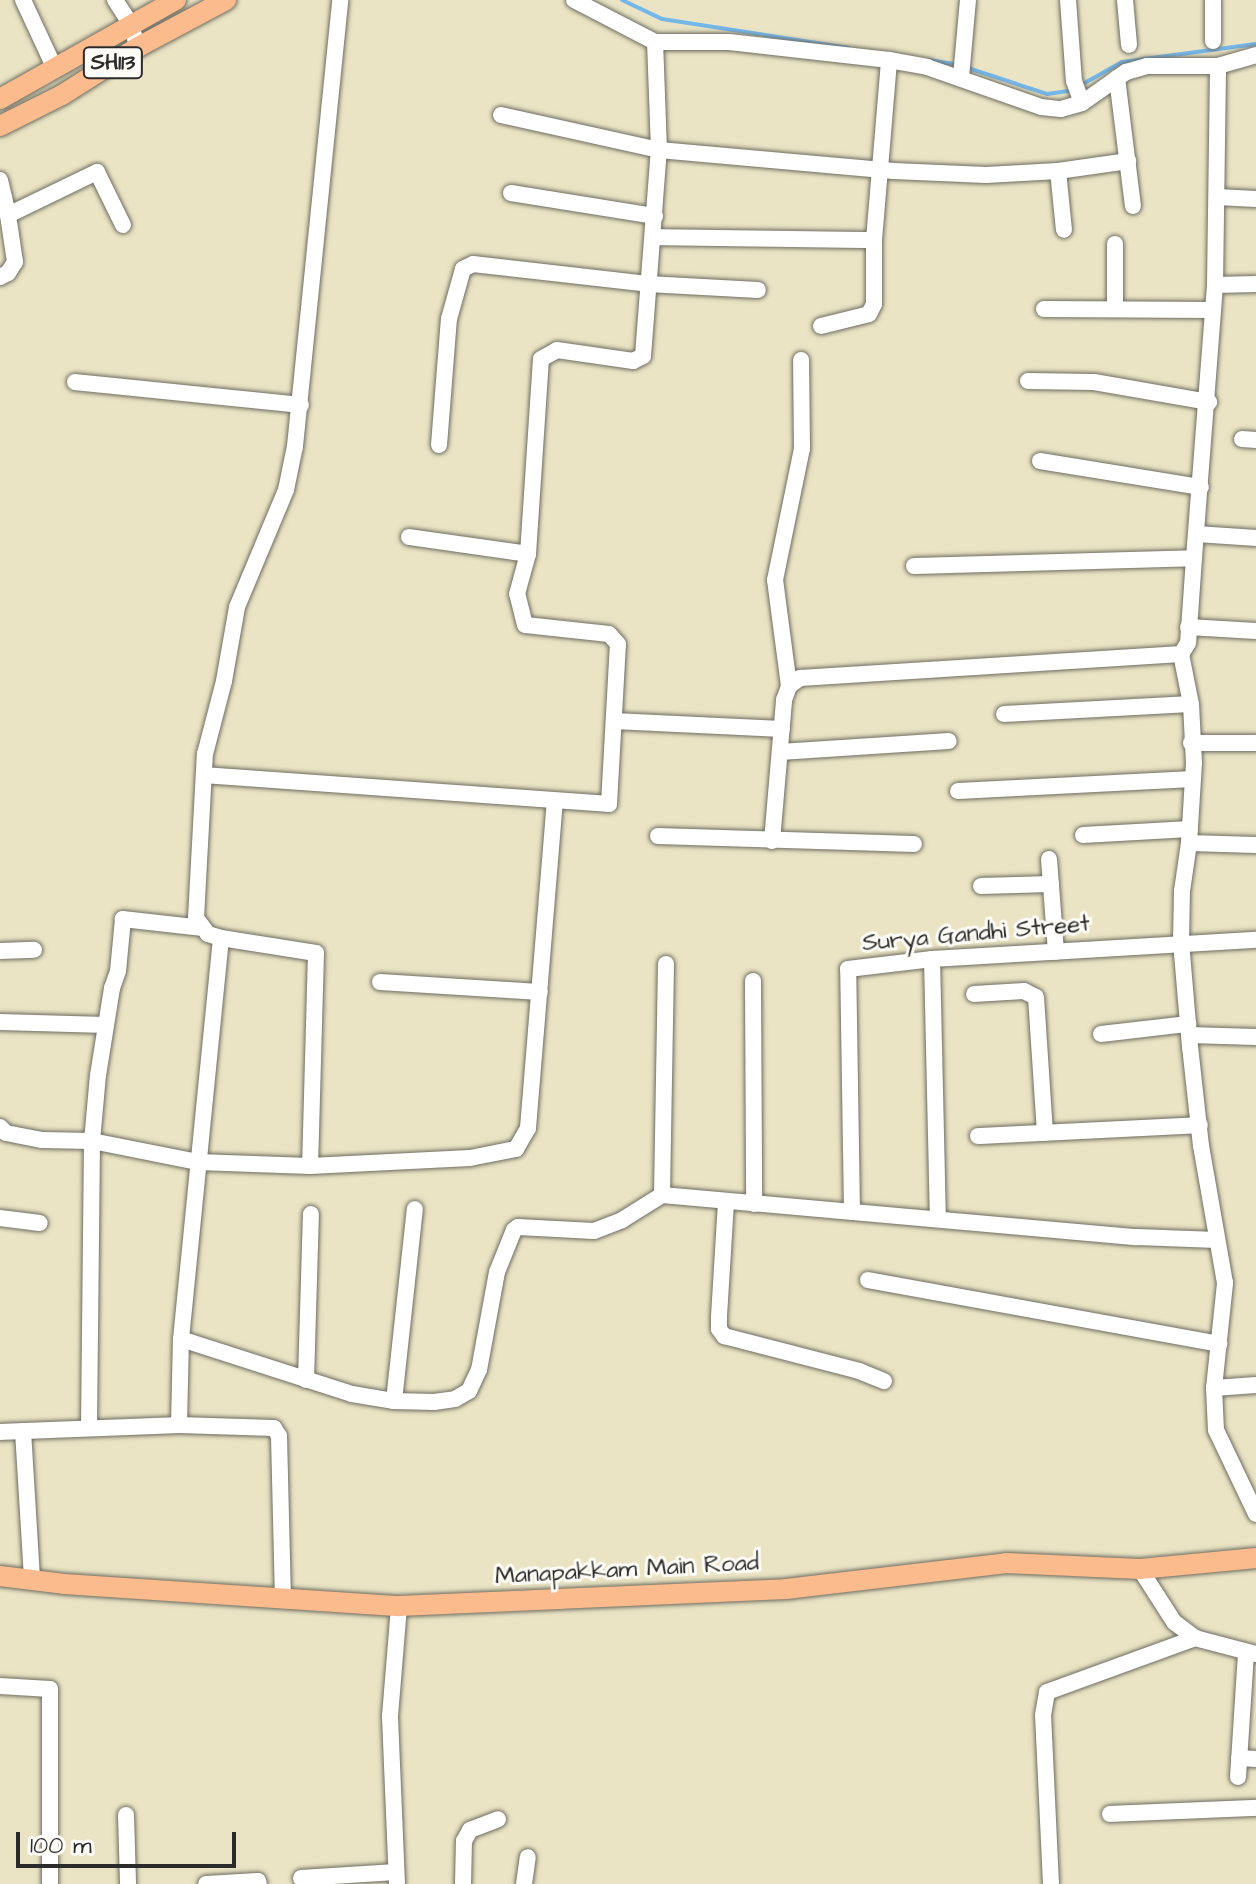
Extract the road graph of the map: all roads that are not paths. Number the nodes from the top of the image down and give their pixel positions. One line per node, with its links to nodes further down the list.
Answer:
1 (23, 0): 19 (street)
2 (115, 0): 11 (street)
3 (176, 0): 11 (main road, SH113)
4 (226, 0): 15 (main road, SH113)
5 (340, 0): 56 (street)
6 (574, 0): 13 (street)
7 (968, 0): 20 (street)
8 (1068, 0): 23 (street)
9 (1125, 0): 14 (street)
10 (1213, 0): 12 (street)
11 (130, 23): 15 (street); 19 (main road, SH113)
12 (1213, 41)
13 (655, 42): 17 (street); 26 (street)
14 (1129, 45)
15 (138, 47): 25 (main road, SH113)
16 (1256, 55): 18 (street)
17 (889, 60): 20 (street); 28 (street)
18 (1218, 66): 21 (street); 32 (street)
19 (55, 69): 22 (main road, SH113)
20 (962, 69): 23 (street)
21 (1117, 78): 23 (street); 27 (street)
22 (3, 91)
23 (1078, 93)
24 (501, 115): 26 (street)
25 (0, 126)
26 (659, 150): 28 (street); 37 (street)
27 (1128, 161): 29 (street); 35 (street)
28 (882, 170): 29 (street); 41 (street)
29 (1058, 171): 39 (street)
30 (0, 180): 33 (street)
31 (511, 193): 37 (street)
32 (1217, 197): 34 (street); 46 (street)
33 (2, 198): 36 (street)
34 (1256, 199)
35 (1133, 206)
36 (8, 215): 38 (street); 43 (street)
37 (655, 216): 40 (street)
38 (123, 225)
39 (1064, 230)
40 (653, 237): 41 (street); 44 (street)
41 (874, 240): 51 (street)
42 (1115, 244): 48 (street)
43 (0, 277)
44 (648, 284): 47 (street); 57 (street); 63 (street)
45 (1256, 284): 46 (street)
46 (1215, 285): 50 (street)
47 (758, 290)
48 (1115, 308): 49 (street); 50 (street)
49 (1044, 309)
50 (1213, 310): 55 (street)
51 (821, 326)
52 (801, 360): 69 (street)
53 (1028, 381): 55 (street)
54 (75, 382): 56 (street)
55 (1209, 402): 59 (street)
56 (301, 405): 78 (street)
57 (439, 445)
58 (1040, 461): 59 (street)
59 (1201, 487): 60 (street)
60 (1197, 534): 62 (street); 64 (street)
61 (409, 537): 63 (street)
62 (1256, 538)
63 (528, 554): 72 (street)
64 (1194, 558): 65 (street); 66 (street)
65 (914, 566)
66 (1188, 627): 67 (street); 68 (street)
67 (1256, 631)
68 (1181, 654): 69 (street); 70 (street)
69 (789, 686): 73 (street)
70 (1191, 704): 71 (street); 75 (street)
71 (1004, 714)
72 (614, 721): 73 (street); 81 (street)
73 (782, 729): 77 (street)
74 (949, 741): 77 (street)
75 (1191, 743): 76 (street); 79 (street)
76 (1256, 743)
77 (780, 752): 85 (street)
78 (204, 775): 81 (street); 91 (street)
79 (1193, 779): 80 (street); 84 (street)
80 (958, 791)
81 (555, 802): 102 (street)
82 (1083, 835): 84 (street)
83 (658, 836): 85 (street)
84 (1190, 836): 87 (street); 94 (street)
85 (772, 841): 86 (street)
86 (914, 844)
87 (1256, 845)
88 (1049, 859): 89 (street)
89 (1051, 884): 90 (street); 97 (street)
90 (981, 886)
91 (203, 928): 92 (street); 105 (street)
92 (221, 938): 114 (street); 115 (street)
93 (1256, 940): 94 (street, Surya Gandhi Street)
94 (1181, 942): 97 (street, Surya Gandhi Street); 106 (street)
95 (34, 950): 96 (street)
96 (0, 951)
97 (1056, 952): 98 (street, Surya Gandhi Street)
98 (932, 959): 120 (street, Surya Gandhi Street); 123 (street)
99 (666, 964): 116 (street)
100 (753, 981): 118 (street)
101 (380, 982): 102 (street)
102 (540, 992): 115 (street)
103 (974, 994): 111 (street)
104 (0, 1022): 105 (street)
105 (106, 1025): 113 (street)
106 (1189, 1030): 107 (street); 108 (street); 109 (street)
107 (1101, 1034)
108 (1256, 1037)
109 (1200, 1125): 111 (street); 125 (street)
110 (2, 1131): 113 (street)
111 (1045, 1133): 112 (street)
112 (978, 1136)
113 (92, 1141): 114 (street); 135 (street)
114 (197, 1162): 115 (street); 127 (street)
115 (310, 1166)
116 (662, 1195): 117 (street); 133 (street)
117 (726, 1202): 118 (street); 130 (street)
118 (754, 1204): 120 (street)
119 (415, 1209): 133 (street)
120 (852, 1212): 123 (street)
121 (311, 1214): 129 (street)
122 (0, 1218): 124 (street)
123 (938, 1218): 125 (street)
124 (40, 1223)
125 (1217, 1240): 128 (street)
126 (868, 1280): 128 (street)
127 (181, 1339): 129 (street); 134 (street)
128 (1219, 1344): 132 (street)
129 (306, 1380): 133 (street)
130 (884, 1381)
131 (1256, 1385): 132 (street)
132 (1214, 1388): 138 (street)
133 (394, 1401)
134 (179, 1425): 135 (street); 143 (street)
135 (89, 1428): 136 (street)
136 (23, 1431): 137 (street); 142 (street)
137 (0, 1432)
138 (1256, 1514)
139 (1256, 1558): 140 (main road, Manapakkam Main Road)
140 (1140, 1569): 144 (main road, Manapakkam Main Road); 145 (street)
141 (0, 1576): 142 (main road, Manapakkam Main Road)
142 (32, 1579): 143 (main road, Manapakkam Main Road)
143 (283, 1598): 144 (main road, Manapakkam Main Road)
144 (399, 1606): 156 (street)
145 (1195, 1638): 146 (street); 163 (street)
146 (1251, 1653): 148 (street)
147 (0, 1686): 157 (street)
148 (1247, 1759): 149 (street)
149 (1238, 1777)
150 (1256, 1808): 151 (street)
151 (1110, 1814)
152 (126, 1815): 158 (street)
153 (498, 1819): 161 (street)
154 (528, 1857): 162 (street)
155 (301, 1878): 156 (street)
156 (396, 1878)
157 (50, 1884)
158 (128, 1884)
159 (206, 1884): 160 (street)
160 (259, 1884)
161 (463, 1884)
162 (524, 1884)
163 (1051, 1884)

